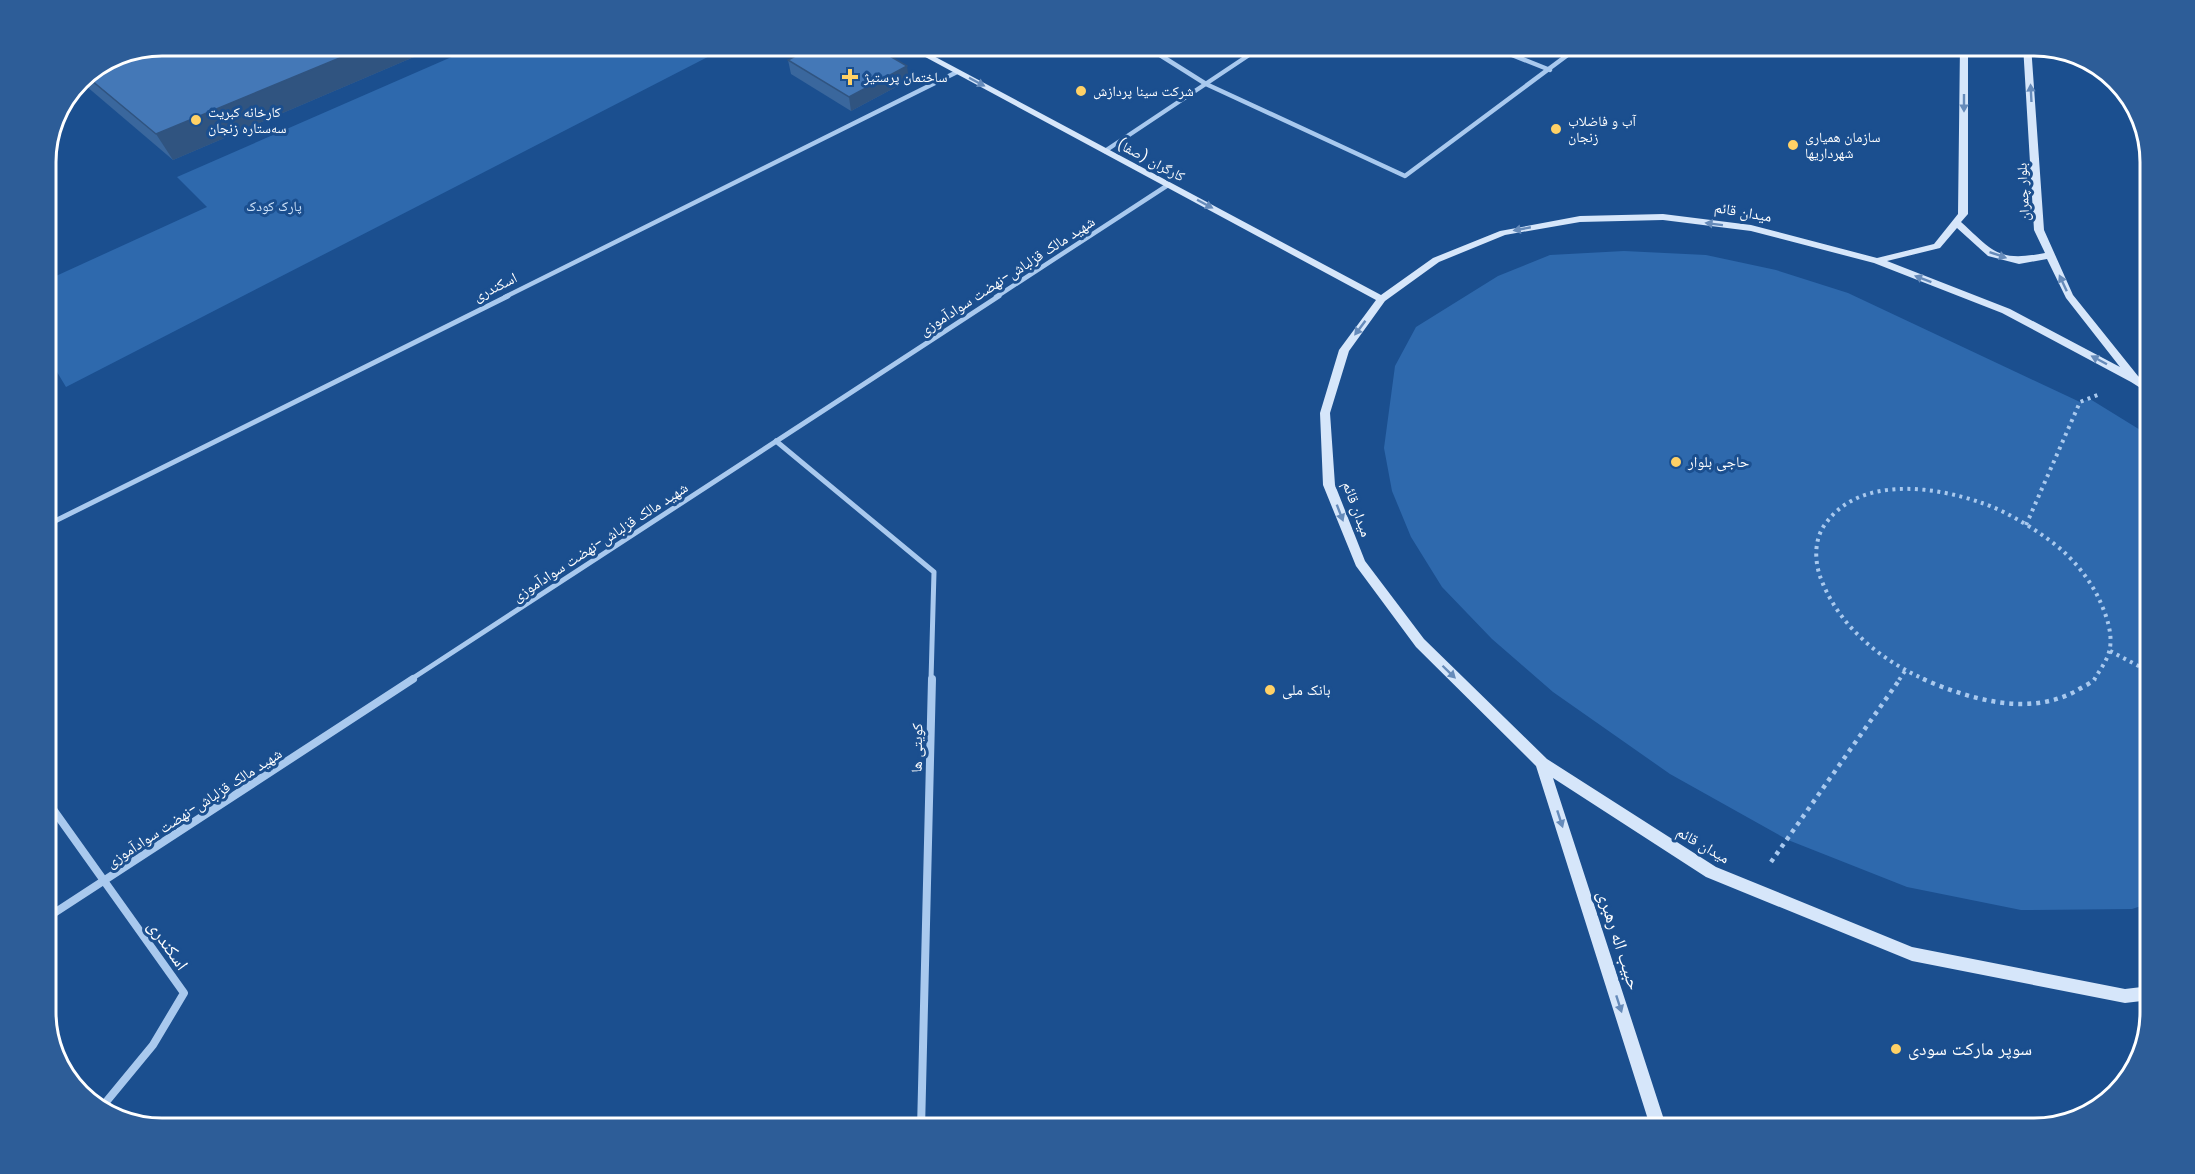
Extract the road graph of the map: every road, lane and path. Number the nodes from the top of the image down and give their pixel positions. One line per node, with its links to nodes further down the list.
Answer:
1 (927, 56): 9 (main road, کارگران (صفا))
2 (1161, 56): 10 (street)
3 (1248, 56): 10 (street)
4 (1515, 56): 8 (street)
5 (1567, 56): 8 (street)
6 (1964, 56): 13 (main road, one-way to 13)
7 (2028, 56): 14 (main road, بلوار چمران, one-way to 7)
8 (1550, 70): 10 (street)
9 (957, 72): 11 (main road, کارگران (صفا), one-way to 11); 20 (street, اسکندری)
10 (1206, 84): 11 (street)
11 (1105, 151): 12 (main road, کارگران (صفا))
12 (1168, 184): 16 (main road, کارگران (صفا), one-way to 16); 19 (street, شهید مالک قزلباش-نهضت سوادآموزی)
13 (1956, 222): 14 (main road, one-way to 14); 15 (main road)
14 (2050, 255): 17 (main road, بلوار چمران, one-way to 14)
15 (1877, 261): 16 (main road, میدان قائم, one-way to 16); 17 (main road, میدان قائم, one-way to 15)
16 (1382, 299): 25 (main road, میدان قائم, one-way to 25)
17 (2135, 380): 18 (main road, میدان قائم); 21 (path)
18 (2139, 383)
19 (776, 441): 27 (street, شهید مالک قزلباش-نهضت سوادآموزی); 32 (street, کویتی ها)
20 (56, 521)
21 (2026, 525): 22 (path); 24 (path)
22 (2110, 651): 23 (path); 24 (path)
23 (2140, 667)
24 (1905, 671): 28 (path)
25 (1542, 763): 28 (main road, میدان قائم); 33 (main road, حبیب اله رهبری, one-way to 33)
26 (56, 813): 27 (street, اسکندری)
27 (105, 880): 29 (street, شهید مالک قزلباش-نهضت سوادآموزی); 31 (street, اسکندری)
28 (1751, 888): 30 (main road, میدان قائم)
29 (56, 912)
30 (2140, 994)
31 (105, 1102)
32 (921, 1118)
33 (1655, 1118)

